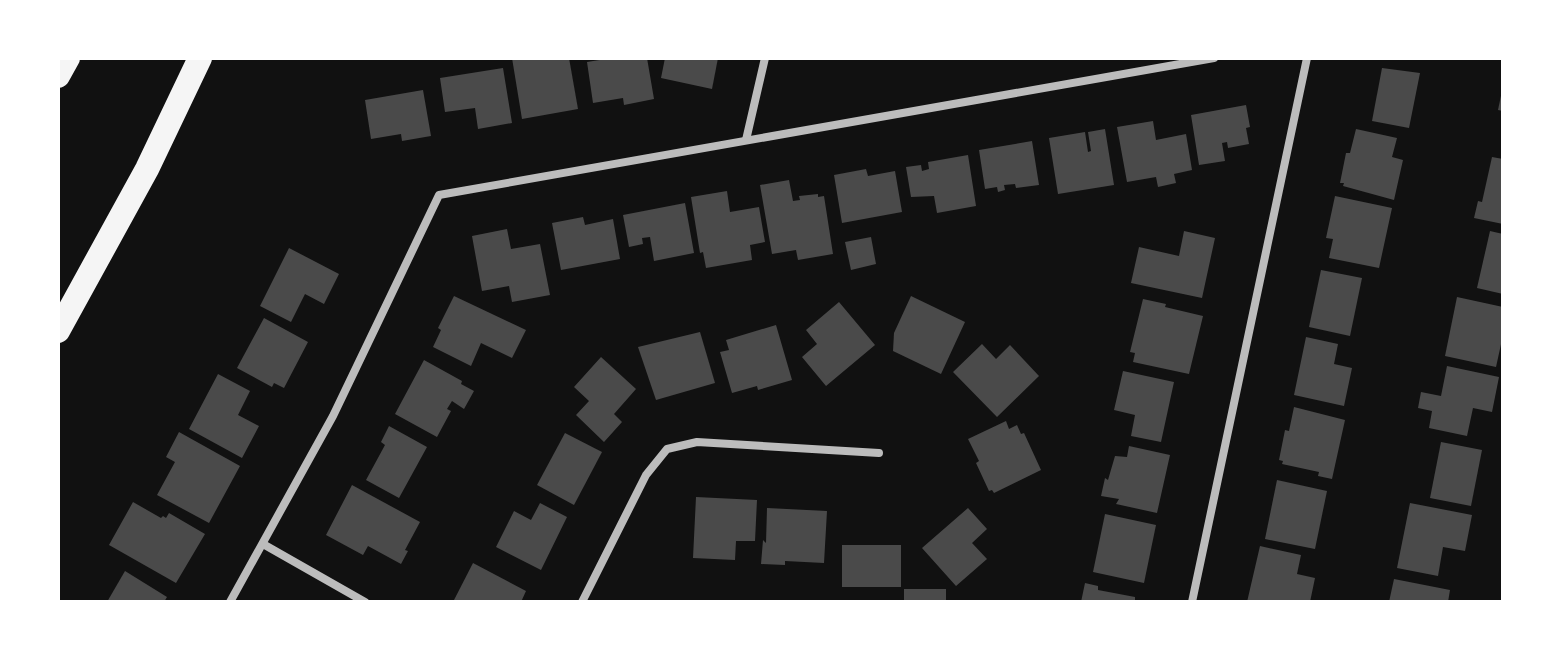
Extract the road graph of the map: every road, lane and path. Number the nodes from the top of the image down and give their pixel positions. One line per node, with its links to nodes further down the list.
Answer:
1 (68, 58): 6 (highway)
2 (200, 58): 8 (highway)
3 (765, 58): 7 (street)
4 (1214, 58): 7 (street)
5 (1307, 58): 14 (street)
6 (58, 76)
7 (746, 140): 10 (street)
8 (58, 331)
9 (879, 453): 13 (street)
10 (263, 544): 11 (street); 12 (street)
11 (230, 602)
12 (365, 602)
13 (582, 602)
14 (1192, 602)

